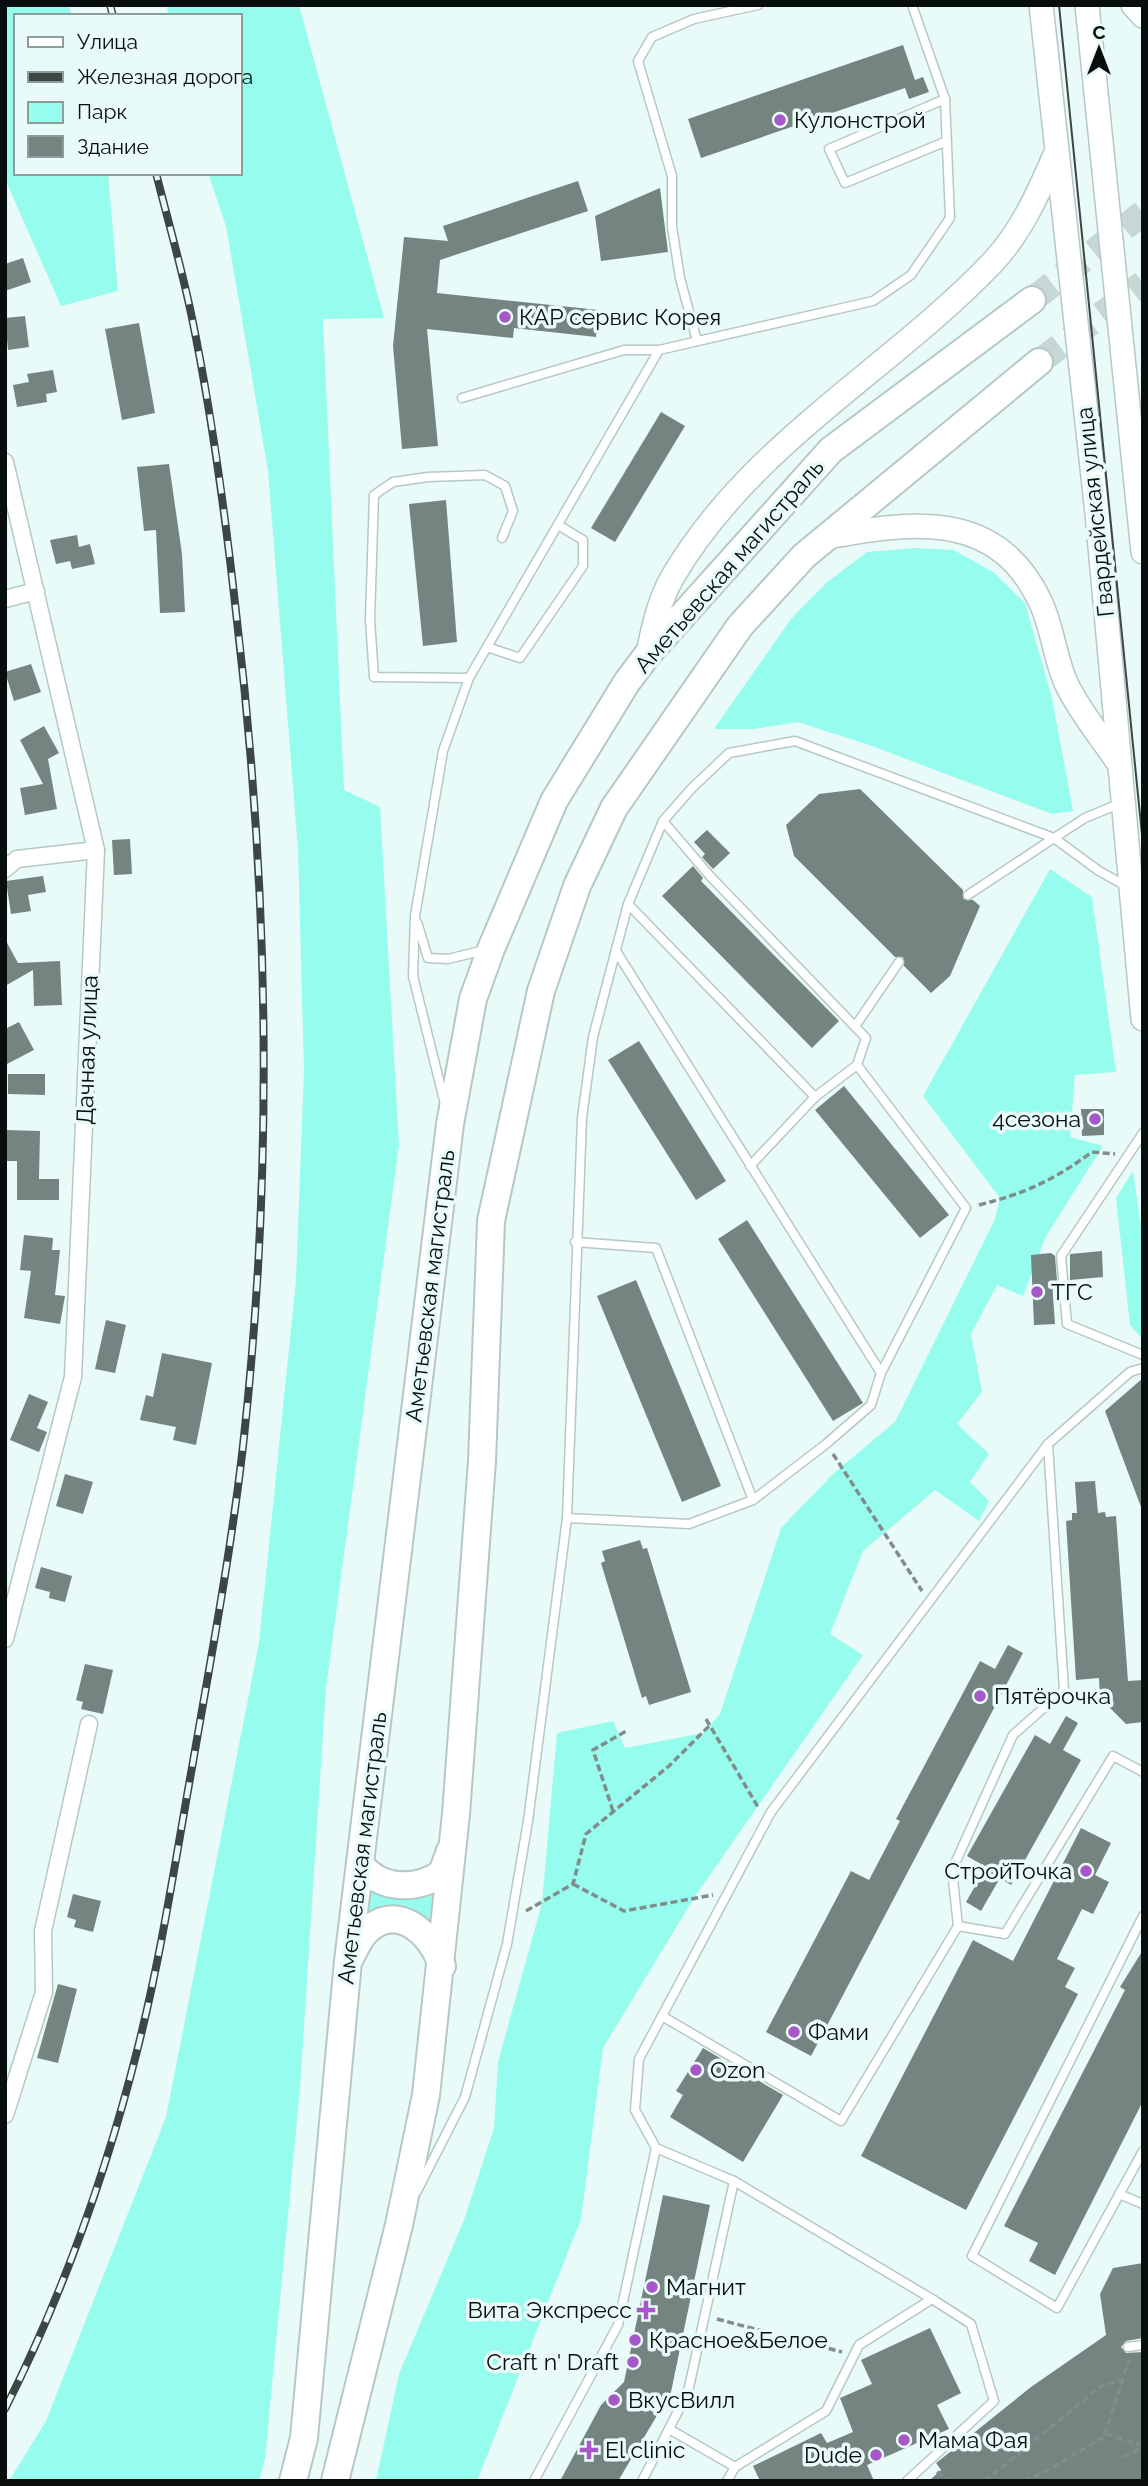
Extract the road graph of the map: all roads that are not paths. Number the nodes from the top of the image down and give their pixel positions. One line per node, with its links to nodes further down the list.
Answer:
1 (758, 5): 11 (lane)
2 (912, 5): 7 (lane)
3 (1041, 5): 9 (main road, Гвардейская улица)
4 (1087, 5): 16 (main road, Гвардейская улица)
5 (1133, 5): 6 (main road)
6 (1143, 16)
7 (945, 99): 8 (lane); 8 (lane)
8 (947, 141): 11 (lane)
9 (1056, 154): 26 (main road); 28 (main road, Гвардейская улица)
10 (1032, 300): 26 (main road, Аметьевская магистраль)
11 (697, 341): 12 (lane)
12 (659, 350): 15 (lane); 19 (lane)
13 (1039, 362): 20 (main road)
14 (1143, 367): 16 (main road)
15 (462, 398)
16 (1129, 398): 18 (main road, Гвардейская улица)
17 (5, 462): 23 (street, Дачная улица)
18 (1140, 494): 22 (main road, Гвардейская улица)
19 (558, 525): 25 (lane); 25 (lane)
20 (828, 537): 28 (main road); 58 (main road)
21 (502, 538): 27 (lane)
22 (1143, 552)
23 (36, 591): 24 (street); 32 (street, Дачная улица)
24 (5, 598)
25 (487, 647): 27 (lane)
26 (648, 654): 38 (main road, Аметьевская магистраль)
27 (469, 678): 37 (lane)
28 (1120, 766): 29 (main road, Гвардейская улица)
29 (1124, 802): 31 (lane); 34 (main road, Гвардейская улица)
30 (663, 821): 31 (lane); 36 (lane); 42 (lane)
31 (1054, 838): 34 (lane); 35 (lane)
32 (96, 850): 33 (street); 55 (street, Дачная улица)
33 (5, 869)
34 (1131, 889): 41 (main road, Гвардейская улица)
35 (968, 895)
36 (628, 904): 39 (lane); 44 (lane)
37 (415, 916): 38 (lane); 45 (lane)
38 (491, 949): 45 (main road, Аметьевская магистраль)
39 (616, 951): 47 (lane); 48 (lane)
40 (900, 962): 42 (lane)
41 (1143, 1019)
42 (856, 1025): 43 (lane)
43 (857, 1065): 44 (lane); 51 (lane)
44 (815, 1097): 47 (lane)
45 (450, 1124): 59 (main road, Аметьевская магистраль)
46 (1143, 1133): 49 (lane)
47 (750, 1166): 51 (lane)
48 (575, 1242): 53 (lane); 54 (lane)
49 (1143, 1355)
50 (1143, 1368): 52 (lane)
51 (881, 1373): 53 (lane)
52 (1048, 1444): 61 (lane); 64 (lane)
53 (753, 1500): 54 (lane)
54 (567, 1518): 72 (lane)
55 (5, 1639)
56 (89, 1724): 65 (street)
57 (1143, 1772): 61 (lane)
58 (454, 1839): 59 (main road); 63 (main road)
59 (361, 1865): 62 (main road, Аметьевская магистраль)
60 (1143, 1916): 70 (lane)
61 (958, 1926): 64 (lane)
62 (348, 1961): 63 (main road); 76 (main road, Аметьевская магистраль)
63 (442, 1966): 72 (main road)
64 (662, 2016): 66 (lane)
65 (5, 2115)
66 (656, 2148): 69 (lane); 78 (lane)
67 (1143, 2151): 68 (lane)
68 (1139, 2165): 70 (lane)
69 (734, 2181): 73 (lane); 74 (lane)
70 (1119, 2194): 71 (lane)
71 (1143, 2204)
72 (399, 2225): 77 (main road)
73 (932, 2299): 75 (lane); 81 (lane)
74 (669, 2429): 75 (lane); 79 (lane)
75 (735, 2467): 80 (lane)
76 (293, 2481)
77 (335, 2481)
78 (534, 2481)
79 (642, 2481)
80 (727, 2481)
81 (907, 2481)

